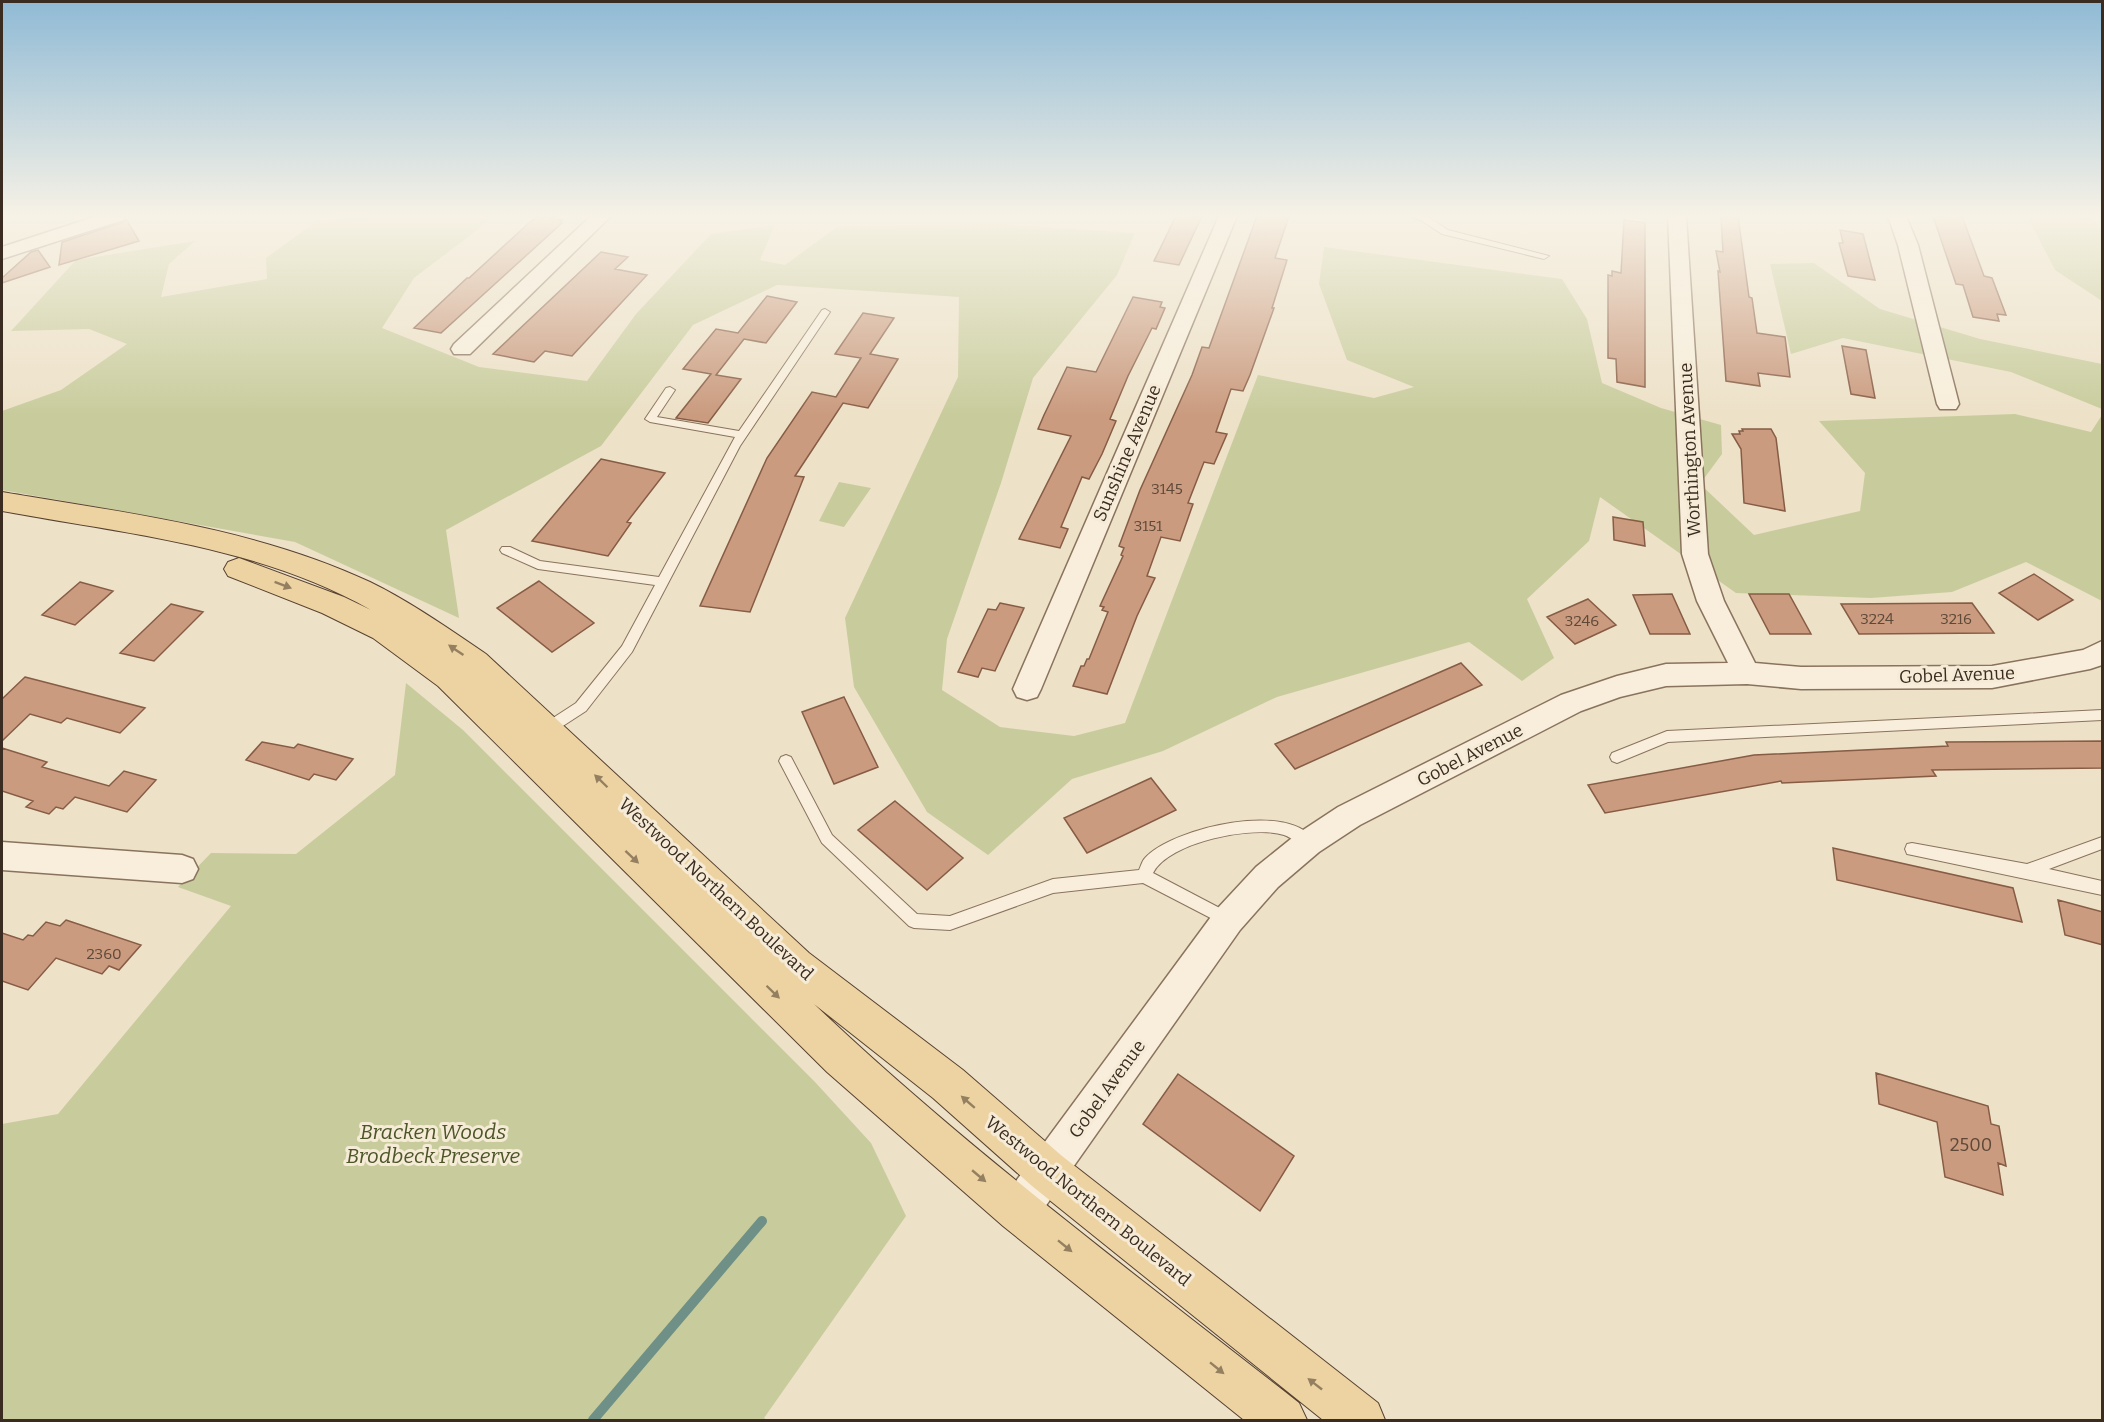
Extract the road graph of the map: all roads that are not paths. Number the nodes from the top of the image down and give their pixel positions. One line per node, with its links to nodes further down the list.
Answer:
1 (532, 282): 6 (street)
2 (1200, 282): 16 (street, Sunshine Avenue)
3 (1681, 282): 15 (street, Worthington Avenue)
4 (1918, 282): 8 (street)
5 (825, 312): 9 (lane)
6 (462, 349)
7 (670, 390): 9 (lane)
8 (1948, 404)
9 (742, 435): 13 (lane)
10 (2, 502): 18 (main road, Westwood Northern Boulevard, one-way to 10)
11 (2, 522): 18 (main road, Westwood Northern Boulevard, one-way to 18)
12 (506, 550): 13 (lane)
13 (663, 582): 18 (lane)
14 (2103, 651): 15 (street, Gobel Avenue)
15 (1747, 673): 21 (street, Gobel Avenue)
16 (1027, 689)
17 (2103, 715): 19 (lane)
18 (533, 737): 30 (main road, Westwood Northern Boulevard, one-way to 18); 31 (main road, Westwood Northern Boulevard, one-way to 31)
19 (1617, 757)
20 (786, 762): 27 (lane)
21 (1308, 843): 27 (lane); 29 (street, Gobel Avenue)
22 (2103, 843): 26 (lane)
23 (1912, 849): 26 (lane)
24 (2, 856): 25 (street)
25 (182, 869)
26 (2028, 871): 28 (lane)
27 (1144, 876): 29 (lane)
28 (2103, 888)
29 (1228, 920): 30 (street, Gobel Avenue)
30 (1047, 1171): 31 (street, Gobel Avenue); 33 (main road, Westwood Northern Boulevard, one-way to 30)
31 (1019, 1210): 32 (main road, Westwood Northern Boulevard, one-way to 32)
32 (1282, 1420)
33 (1361, 1420)

